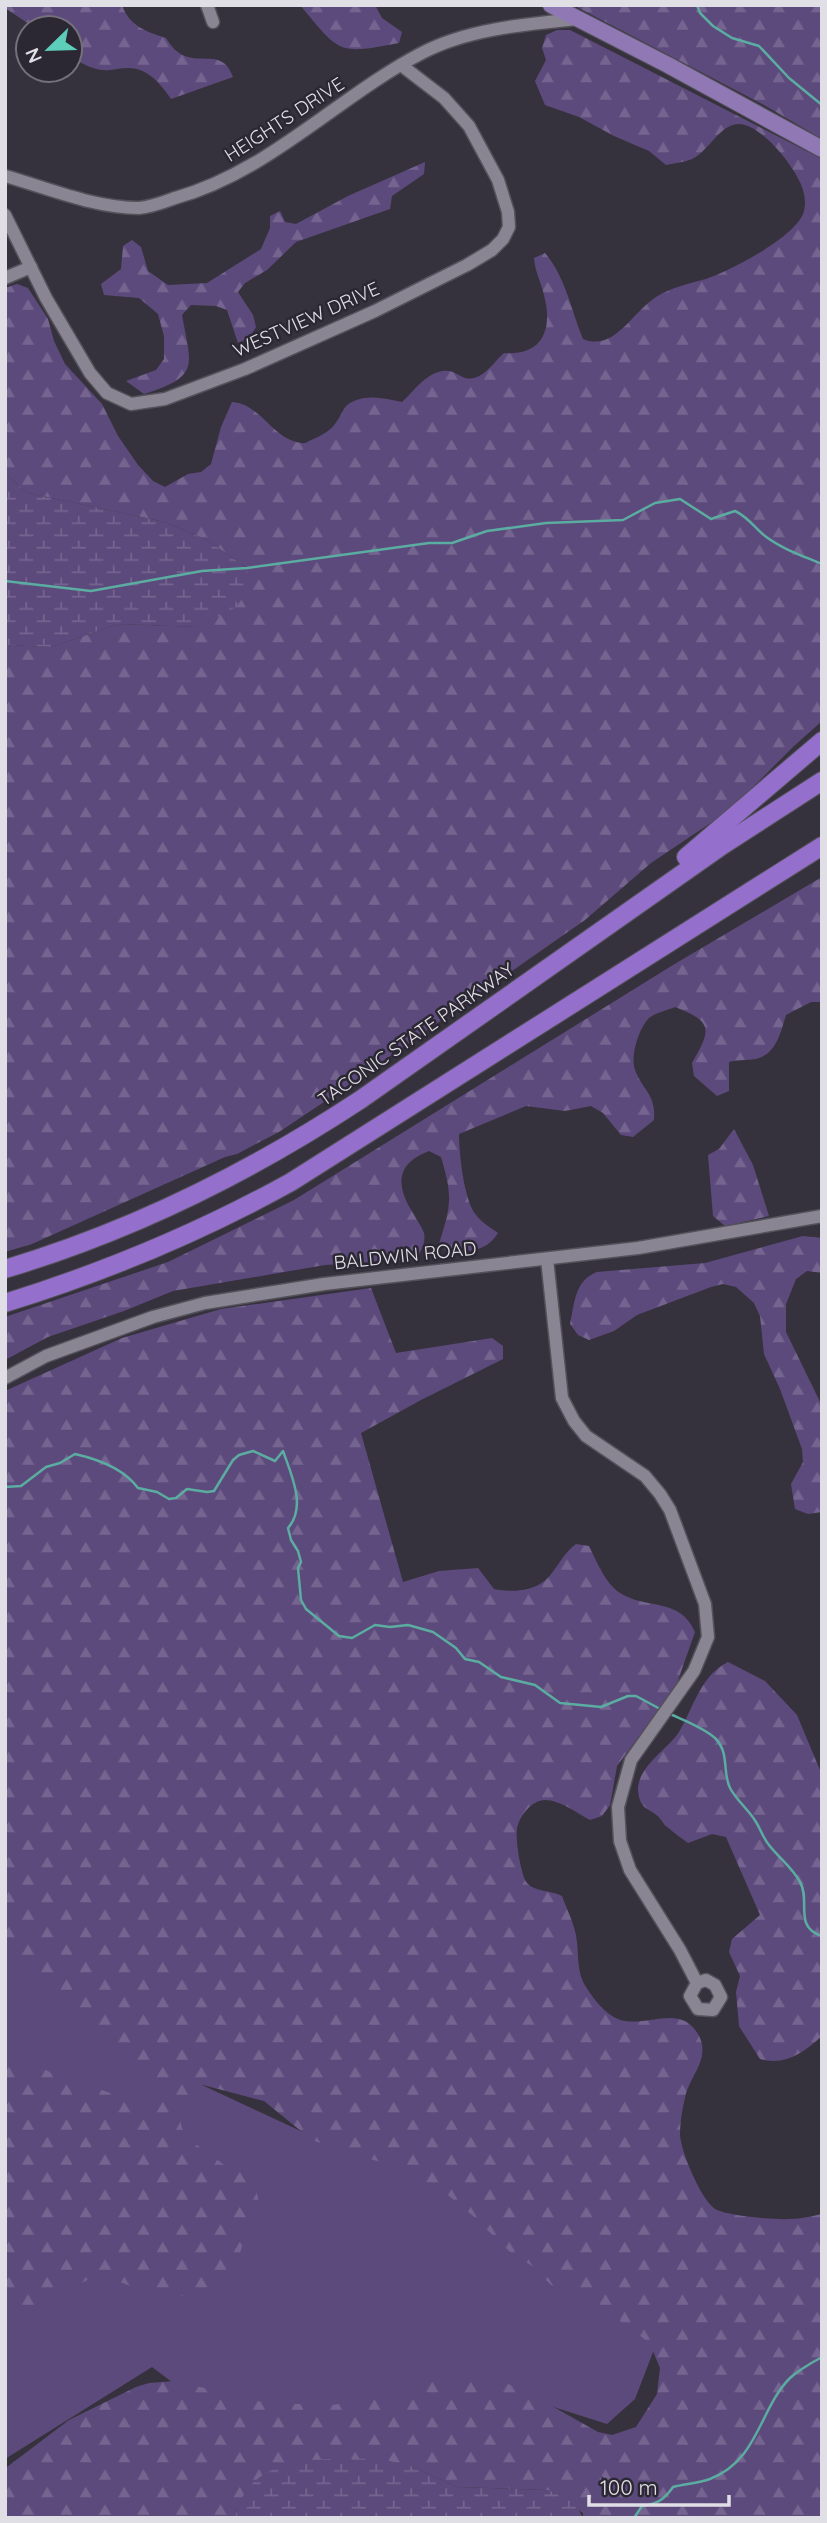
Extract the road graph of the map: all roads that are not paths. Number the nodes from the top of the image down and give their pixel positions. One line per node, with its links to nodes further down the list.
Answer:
1 (206, 5): 4 (street)
2 (551, 5): 3 (main road)
3 (578, 19): 5 (street, HEIGHTS DRIVE); 6 (main road)
4 (213, 22)
5 (401, 65): 7 (street, HEIGHTS DRIVE); 9 (street, WESTVIEW DRIVE)
6 (822, 149)
7 (5, 176)
8 (5, 215): 9 (street, WESTVIEW DRIVE)
9 (31, 267): 10 (street)
10 (5, 278)
11 (822, 741): 14 (highway)
12 (822, 780): 14 (highway, TACONIC STATE PARKWAY)
13 (822, 846): 18 (highway)
14 (584, 943): 17 (highway, TACONIC STATE PARKWAY)
15 (822, 1216): 16 (street, BALDWIN ROAD)
16 (547, 1259): 19 (street, BALDWIN ROAD); 20 (street)
17 (5, 1269)
18 (5, 1303)
19 (5, 1378)
20 (697, 1983)

